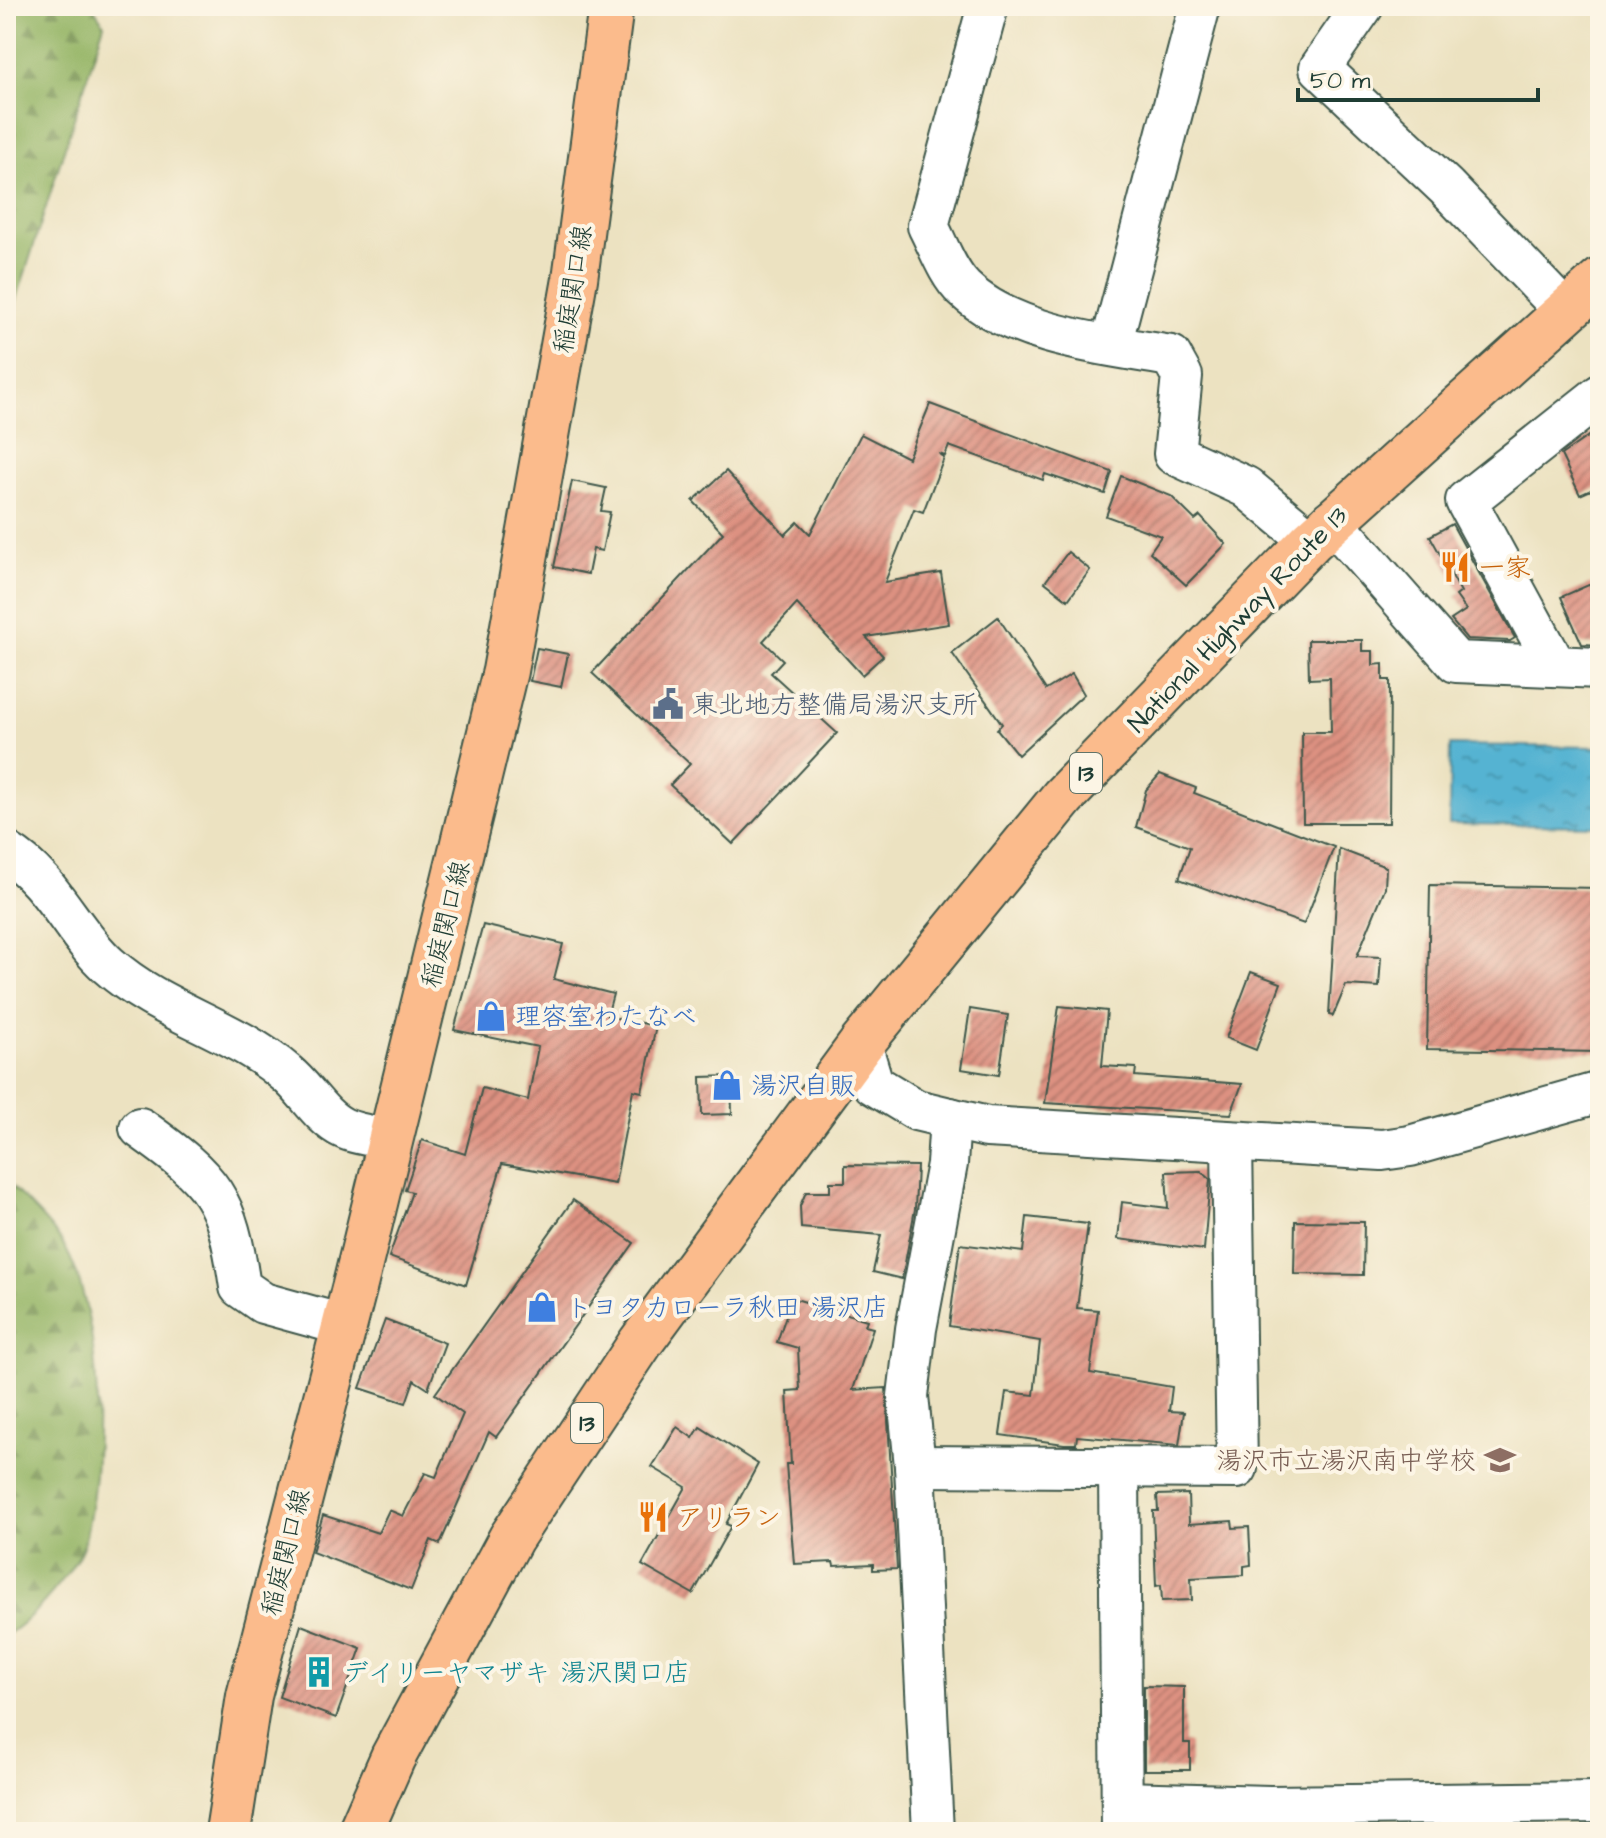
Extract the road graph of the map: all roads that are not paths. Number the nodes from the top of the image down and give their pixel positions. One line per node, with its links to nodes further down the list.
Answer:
1 (611, 6): 17 (main road, 稲庭関口線)
2 (988, 6): 7 (street)
3 (1200, 6): 7 (street)
4 (1363, 6): 6 (street)
5 (1600, 281): 6 (main road, National Highway Route 13 / 13)
6 (1565, 311): 9 (main road, National Highway Route 13 / 13)
7 (1111, 345): 9 (street)
8 (1600, 395): 10 (street)
9 (1321, 530): 10 (street); 13 (main road, National Highway Route 13 / 13)
10 (1556, 666): 11 (street)
11 (1600, 668)
12 (6, 852): 17 (street)
13 (861, 1044): 15 (street); 26 (main road, National Highway Route 13 / 13)
14 (1600, 1092): 18 (street)
15 (950, 1118): 18 (street); 20 (street)
16 (140, 1128): 19 (street)
17 (391, 1139): 19 (main road, 稲庭関口線)
18 (1232, 1143): 21 (street)
19 (343, 1325): 25 (main road, 稲庭関口線)
20 (915, 1466): 21 (street); 27 (street)
21 (1119, 1469): 23 (street)
22 (1600, 1802): 24 (street)
23 (1122, 1817): 24 (street)
24 (1416, 1818)
25 (228, 1832)
26 (360, 1832)
27 (933, 1832)

